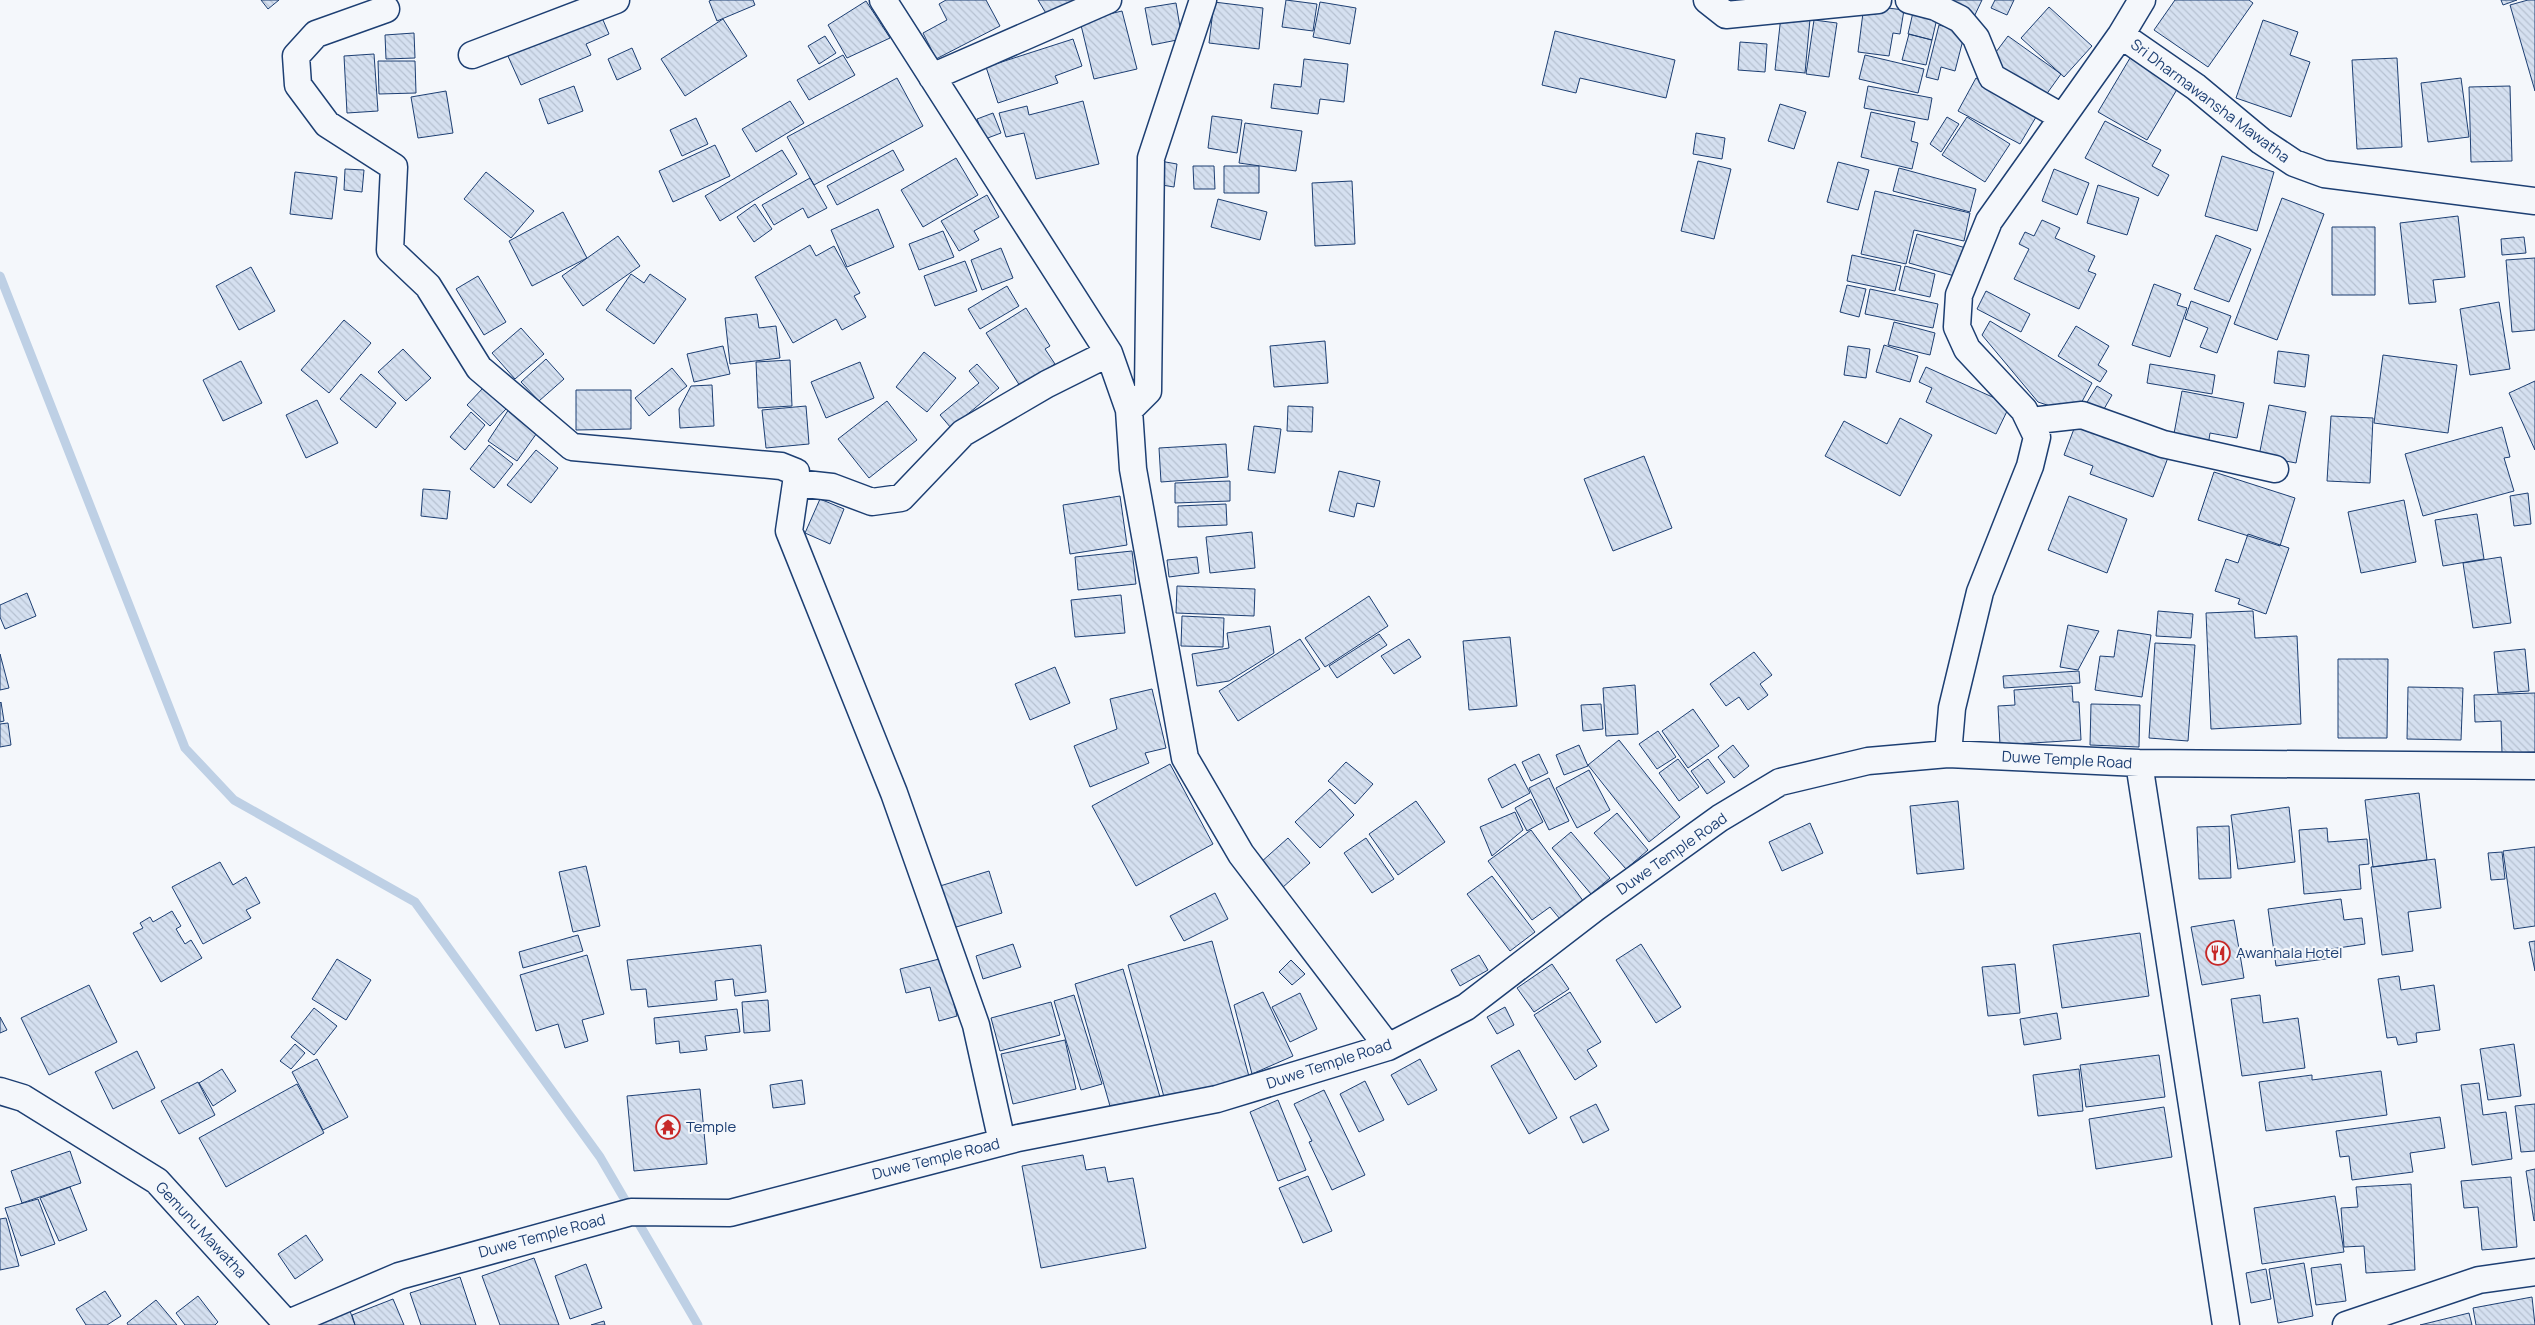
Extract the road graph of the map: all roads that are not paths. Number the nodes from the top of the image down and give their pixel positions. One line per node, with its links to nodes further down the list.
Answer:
1 (616, 0): 11 (street)
2 (882, 0): 12 (street)
3 (1108, 0): 12 (street)
4 (1203, 0): 16 (street)
5 (1707, 0): 6 (street)
6 (1878, 0)
7 (1909, 0): 13 (street)
8 (2141, 0): 10 (street)
9 (386, 10): 19 (street)
10 (2122, 35): 13 (street); 14 (street, Sri Dharmawansha Mawatha)
11 (472, 55)
12 (932, 77): 15 (street)
13 (2062, 117): 17 (street)
14 (2535, 200)
15 (1109, 352): 16 (street); 19 (street)
16 (1130, 410): 23 (street)
17 (2030, 422): 18 (street); 20 (street)
18 (2275, 469)
19 (796, 483): 25 (street)
20 (1948, 754): 21 (street, Duwe Temple Road); 23 (street, Duwe Temple Road)
21 (2139, 763): 22 (street, Duwe Temple Road); 28 (street)
22 (2535, 766)
23 (1388, 1047): 25 (street, Duwe Temple Road)
24 (0, 1091): 27 (street, Gemunu Mawatha)
25 (1002, 1142): 27 (street, Duwe Temple Road)
26 (2535, 1272): 29 (street)
27 (285, 1324)
28 (2226, 1325)
29 (2346, 1325)

